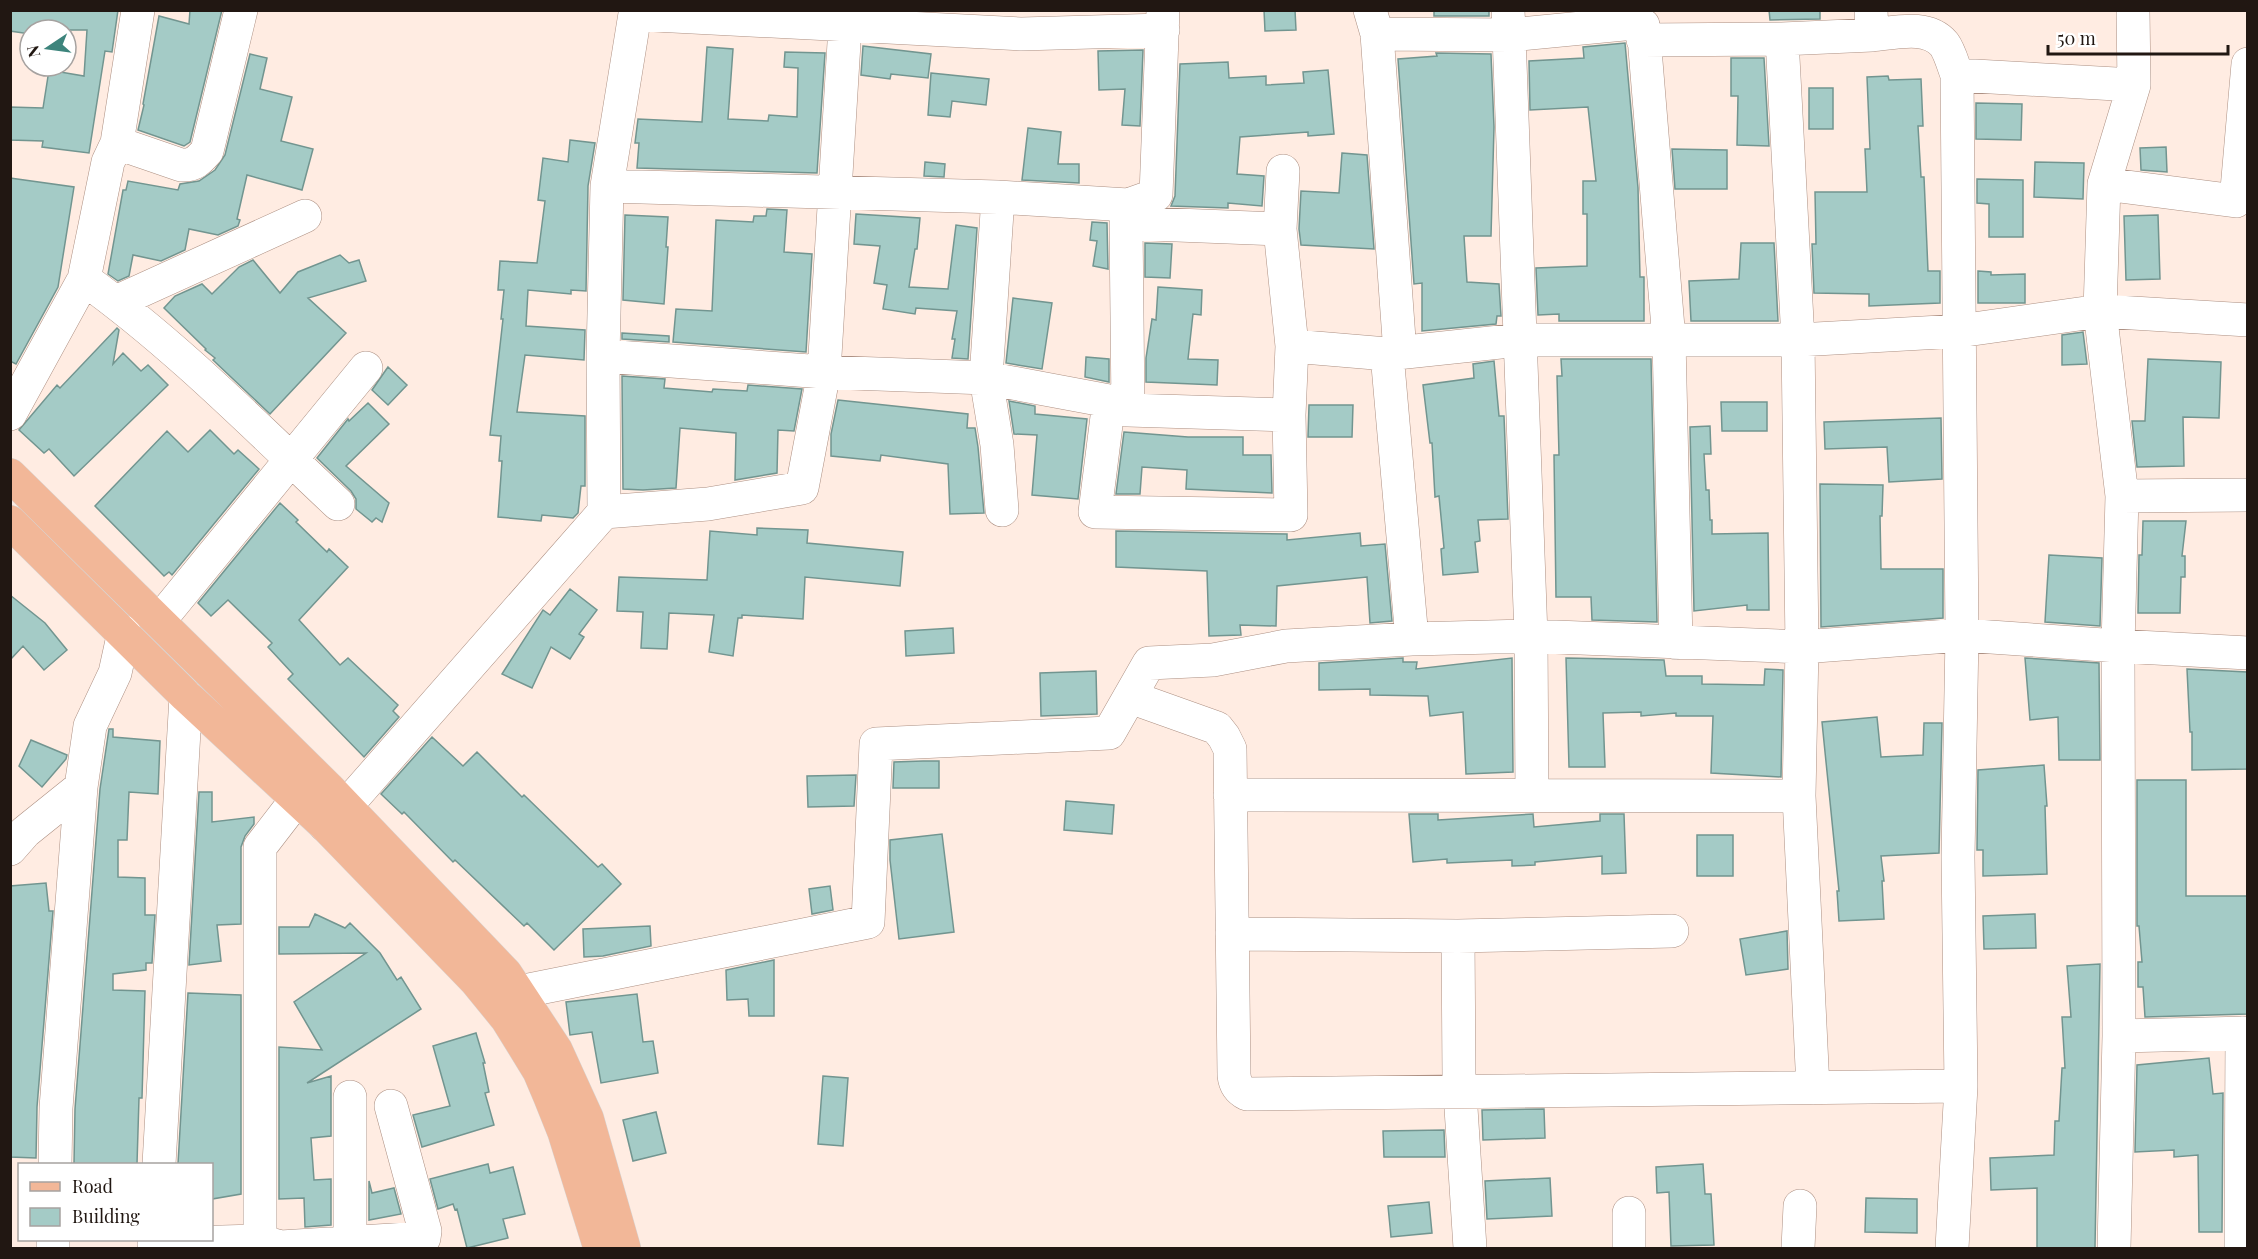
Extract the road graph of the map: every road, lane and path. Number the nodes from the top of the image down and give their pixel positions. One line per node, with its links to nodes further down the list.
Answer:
1 (138, 10): 15 (street)
2 (241, 10): 15 (street)
3 (2133, 10): 14 (street)
4 (634, 12): 5 (street); 18 (street)
5 (845, 17): 6 (street); 19 (street)
6 (1163, 20): 22 (street)
7 (1373, 22): 8 (street); 34 (street)
8 (1508, 23): 11 (street); 31 (street)
9 (1871, 23): 10 (street); 13 (street)
10 (1782, 39): 11 (street); 30 (street)
11 (1643, 40): 32 (street)
12 (2247, 64): 21 (street)
13 (1957, 75): 14 (street); 29 (street)
14 (2134, 85): 17 (street)
15 (117, 143): 25 (street)
16 (1283, 171): 24 (street)
17 (2104, 184): 21 (street); 27 (street)
18 (607, 186): 19 (street); 35 (street)
19 (833, 192): 20 (street); 37 (street)
20 (998, 197): 22 (street); 38 (street)
21 (2242, 200)
22 (1127, 214): 24 (street); 39 (street)
23 (304, 216): 26 (street)
24 (1281, 229): 33 (street)
25 (84, 279): 26 (street); 40 (street)
26 (116, 302): 42 (street)
27 (2100, 311): 28 (street); 29 (street); 45 (street)
28 (2247, 320)
29 (1959, 331): 30 (street); 52 (street)
30 (1798, 339): 32 (street); 57 (street)
31 (1519, 340): 32 (street); 34 (street); 53 (street)
32 (1669, 340): 55 (street)
33 (1292, 346): 34 (street); 41 (street)
34 (1394, 354): 54 (street)
35 (603, 356): 37 (street); 48 (street)
36 (366, 368): 42 (street)
37 (824, 372): 38 (street); 48 (street)
38 (986, 378): 39 (street); 47 (street)
39 (1118, 406): 41 (street); 41 (street)
40 (10, 414)
41 (1289, 415)
42 (290, 459): 46 (street); 50 (street)
43 (10, 475): 50 (main road)
44 (2247, 495): 45 (street)
45 (2122, 496): 56 (street)
46 (338, 504)
47 (1002, 510)
48 (604, 512): 66 (street)
49 (10, 522): 51 (main road)
50 (159, 621): 66 (main road)
51 (123, 632): 59 (main road); 61 (street)
52 (1962, 635): 56 (street); 57 (street); 74 (street)
53 (1531, 636): 54 (street); 55 (street); 63 (street)
54 (1412, 639): 60 (street)
55 (1676, 643): 57 (street)
56 (2118, 646): 58 (street); 73 (street)
57 (1802, 647): 64 (street)
58 (2247, 653)
59 (186, 696): 65 (main road); 80 (street)
60 (1130, 697): 62 (street); 71 (street)
61 (81, 787): 67 (street); 79 (street)
62 (1230, 795): 63 (street); 69 (street)
63 (1532, 796): 64 (street)
64 (1799, 796): 75 (street)
65 (297, 799): 66 (main road); 83 (street)
66 (335, 816): 71 (main road); 87 (main road)
67 (10, 849)
68 (1672, 931): 70 (street)
69 (1232, 934): 70 (street); 76 (street)
70 (1458, 936): 76 (street)
71 (519, 992): 88 (main road)
72 (2245, 1033): 73 (street); 86 (street)
73 (2119, 1036): 93 (street)
74 (1961, 1086): 75 (street); 92 (street)
75 (1813, 1088): 76 (street)
76 (1459, 1092): 89 (street)
77 (350, 1097): 84 (street)
78 (391, 1106): 84 (street)
79 (55, 1163)
80 (159, 1163)
81 (1800, 1206): 91 (street)
82 (1629, 1213): 90 (street)
83 (260, 1241): 84 (street); 85 (street)
84 (350, 1243)
85 (154, 1244)
86 (2247, 1246)
87 (600, 1248)
88 (624, 1248)
89 (1470, 1248)
90 (1629, 1248)
91 (1798, 1248)
92 (1952, 1248)
93 (2114, 1248)

